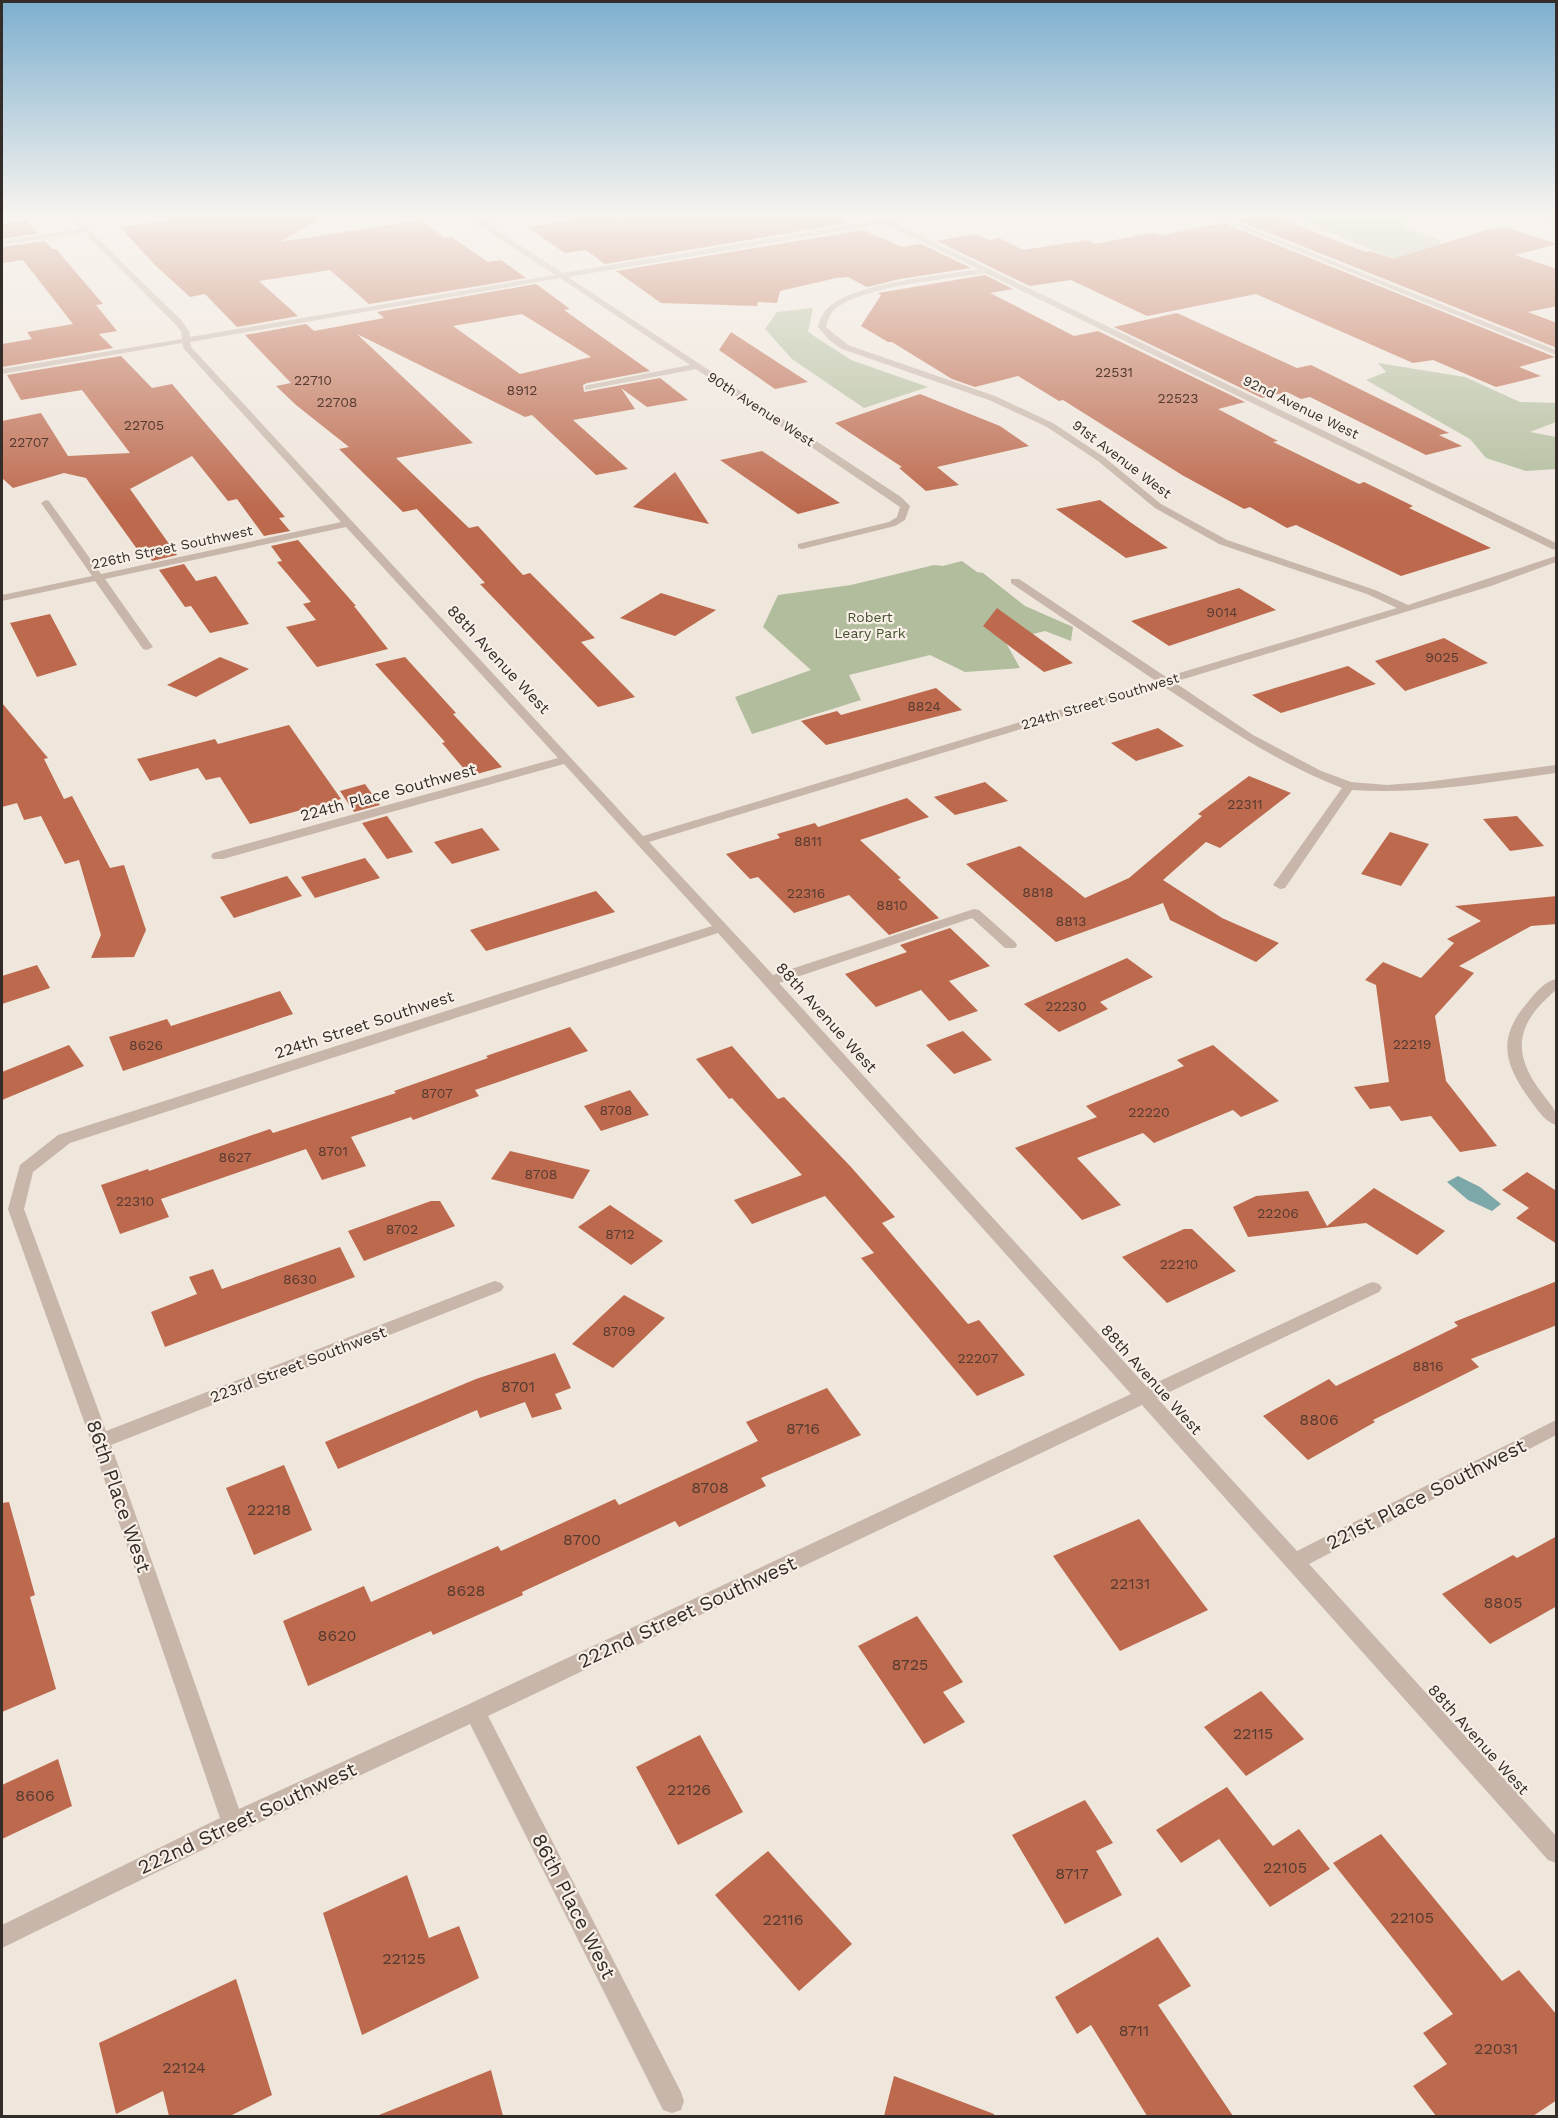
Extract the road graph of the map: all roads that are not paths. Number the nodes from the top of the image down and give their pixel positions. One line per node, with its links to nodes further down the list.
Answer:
1 (169, 313): 7 (street, 88th Avenue West)
2 (345, 313): 7 (street)
3 (616, 313): 9 (street, 90th Avenue West)
4 (828, 313): 20 (street, 91st Avenue West)
5 (1075, 313): 15 (street, 92nd Avenue West)
6 (1456, 313): 8 (street)
7 (186, 340): 10 (street); 13 (street, 88th Avenue West)
8 (1557, 353)
9 (696, 366): 11 (street); 14 (street, 90th Avenue West)
10 (2, 372)
11 (588, 388)
12 (46, 503): 17 (street)
13 (349, 523): 17 (street, 226th Street Southwest); 23 (street, 88th Avenue West)
14 (802, 546)
15 (1557, 548)
16 (1557, 559): 20 (street, 224th Street Southwest)
17 (97, 578): 19 (street, 226th Street Southwest); 21 (street)
18 (1016, 581): 22 (street)
19 (2, 598)
20 (1407, 608): 22 (street, 224th Street Southwest)
21 (147, 647)
22 (1165, 681): 25 (street); 26 (street, 224th Street Southwest)
23 (566, 760): 26 (street, 88th Avenue West); 27 (street, 224th Place Southwest)
24 (1557, 769): 25 (street)
25 (1348, 786): 28 (street)
26 (642, 840): 29 (street, 88th Avenue West)
27 (218, 856)
28 (1280, 885)
29 (721, 928): 31 (street, 88th Avenue West); 34 (street, 224th Street Southwest)
30 (1010, 945): 31 (street)
31 (770, 981): 37 (street, 88th Avenue West)
32 (1557, 983): 33 (street)
33 (1557, 1120)
34 (26, 1169): 39 (street, 86th Place West)
35 (495, 1287): 39 (street, 223rd Street Southwest)
36 (1373, 1288): 37 (street, 222nd Street Southwest)
37 (1142, 1395): 40 (street, 88th Avenue West); 41 (street, 222nd Street Southwest)
38 (1557, 1427): 40 (street, 221st Place Southwest)
39 (100, 1441): 42 (street, 86th Place West)
40 (1295, 1562): 43 (street, 88th Avenue West)
41 (475, 1712): 42 (street, 222nd Street Southwest); 45 (street, 86th Place West)
42 (233, 1823): 44 (street, 222nd Street Southwest)
43 (1557, 1852)
44 (2, 1937)
45 (672, 2100)

